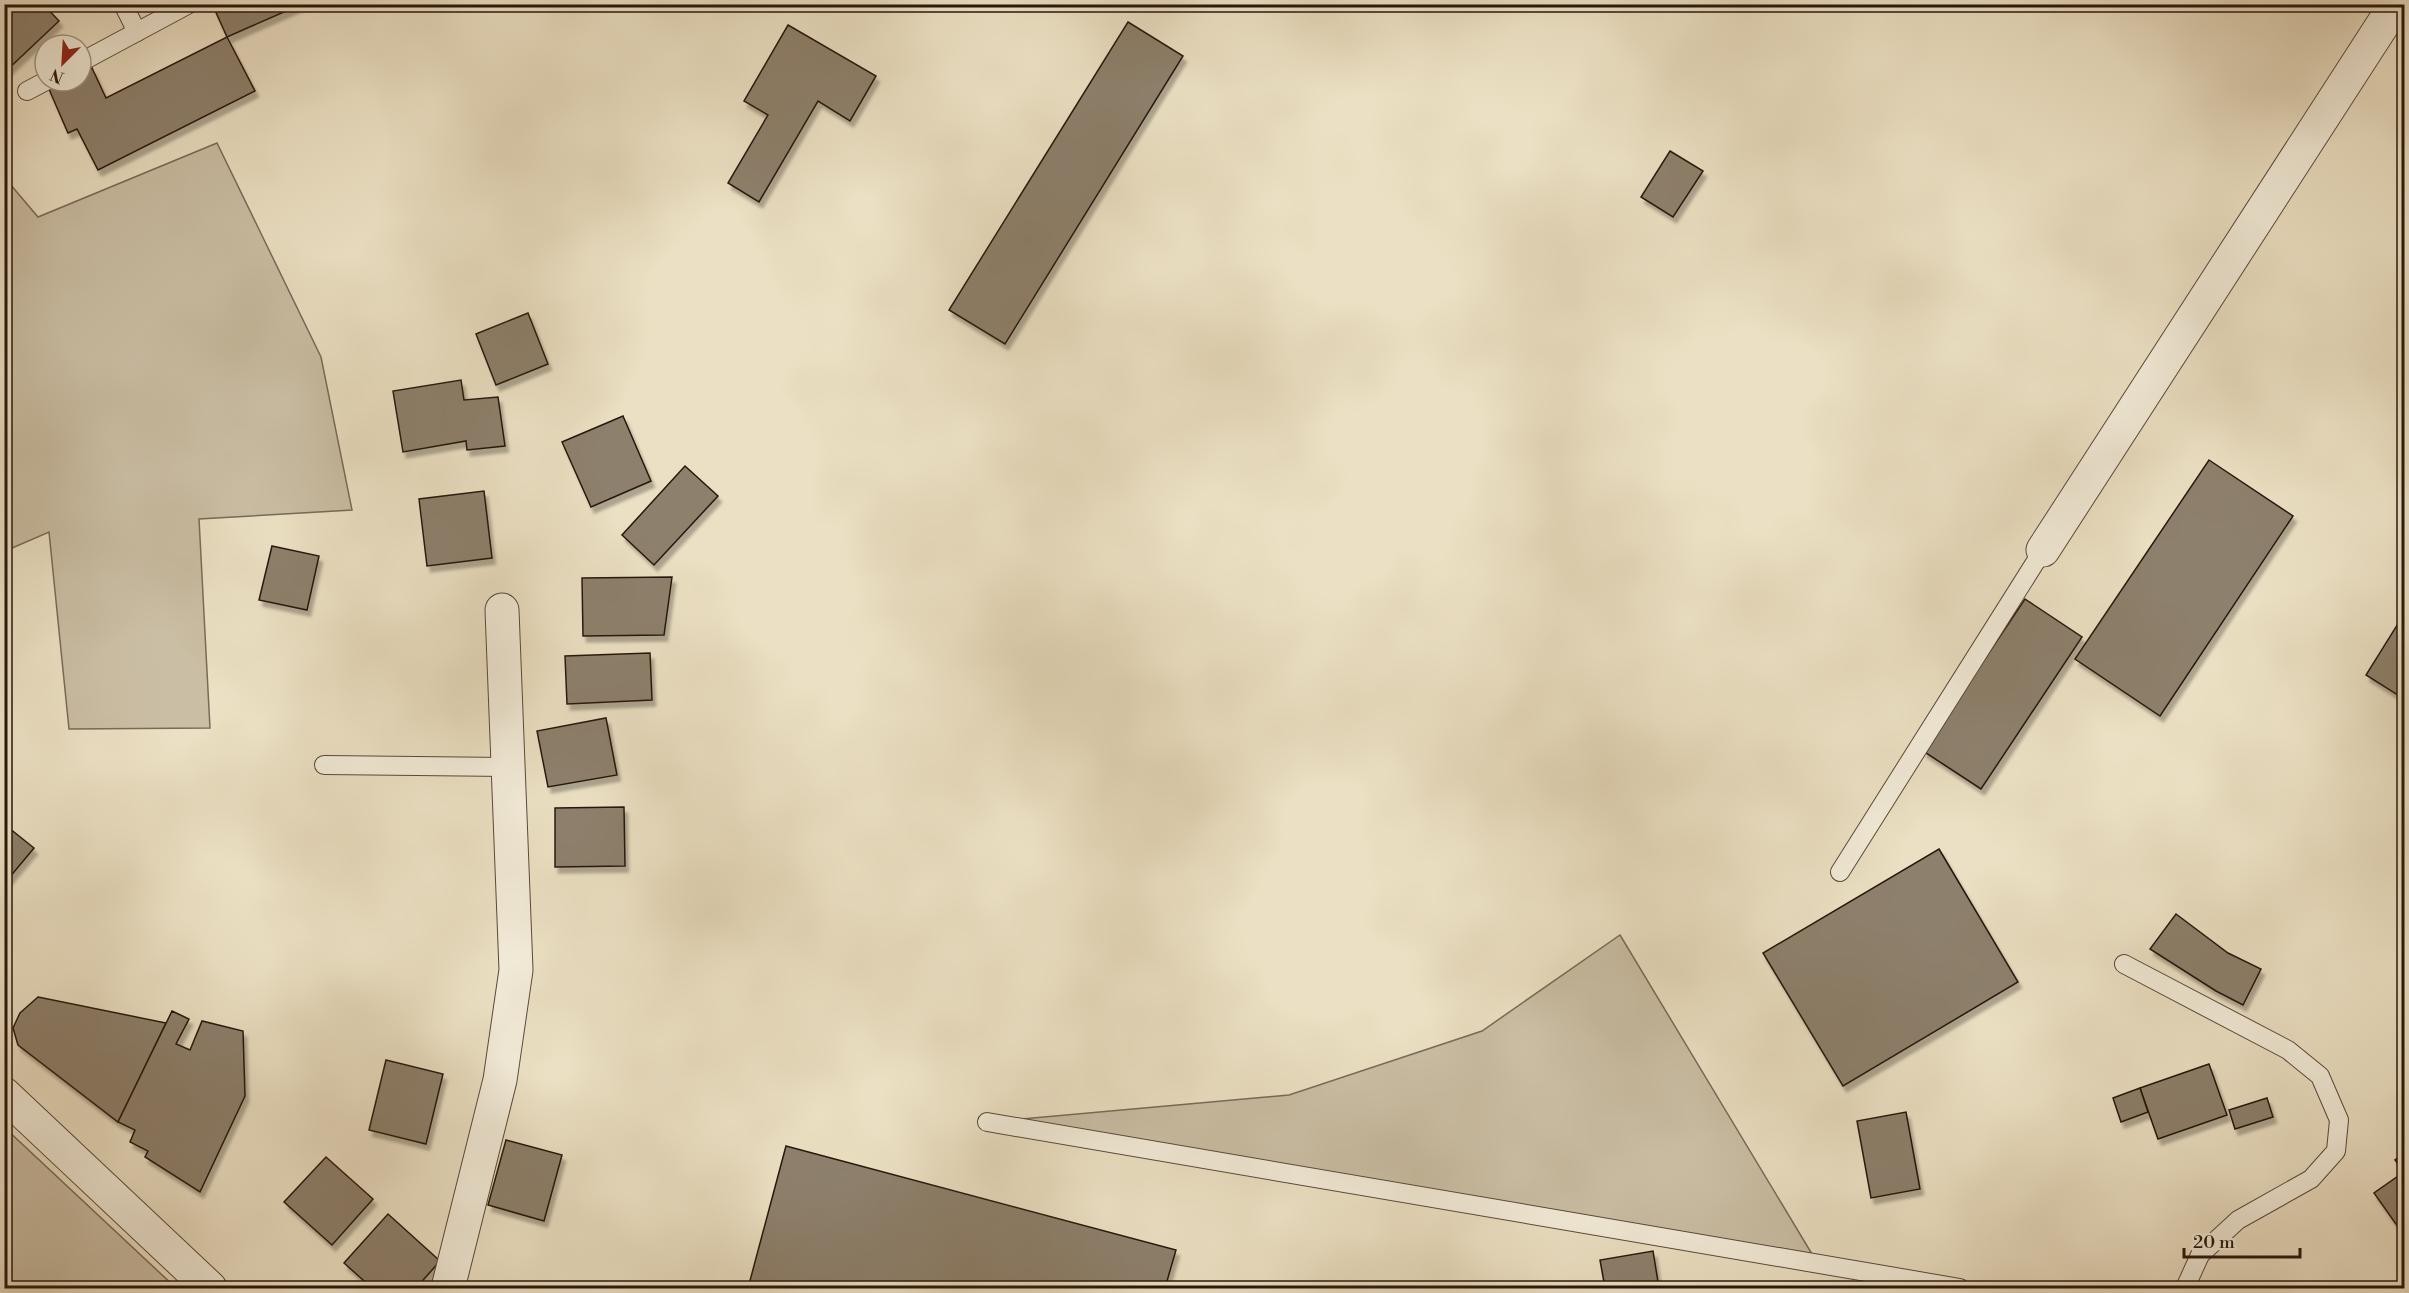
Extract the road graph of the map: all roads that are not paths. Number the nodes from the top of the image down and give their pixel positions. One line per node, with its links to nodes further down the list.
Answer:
1 (123, 4): 4 (lane)
2 (189, 4): 4 (lane)
3 (2396, 4): 8 (street)
4 (137, 32): 5 (lane)
5 (93, 56)
6 (33, 88): 7 (lane)
7 (27, 91)
8 (2043, 550): 12 (lane)
9 (502, 610): 11 (street)
10 (324, 765): 11 (lane)
11 (508, 767): 17 (street)
12 (1840, 872)
13 (2124, 964): 19 (lane)
14 (4, 1094): 16 (street)
15 (987, 1122): 18 (lane)
16 (210, 1288)
17 (448, 1288)
18 (1960, 1288)
19 (2185, 1288)

